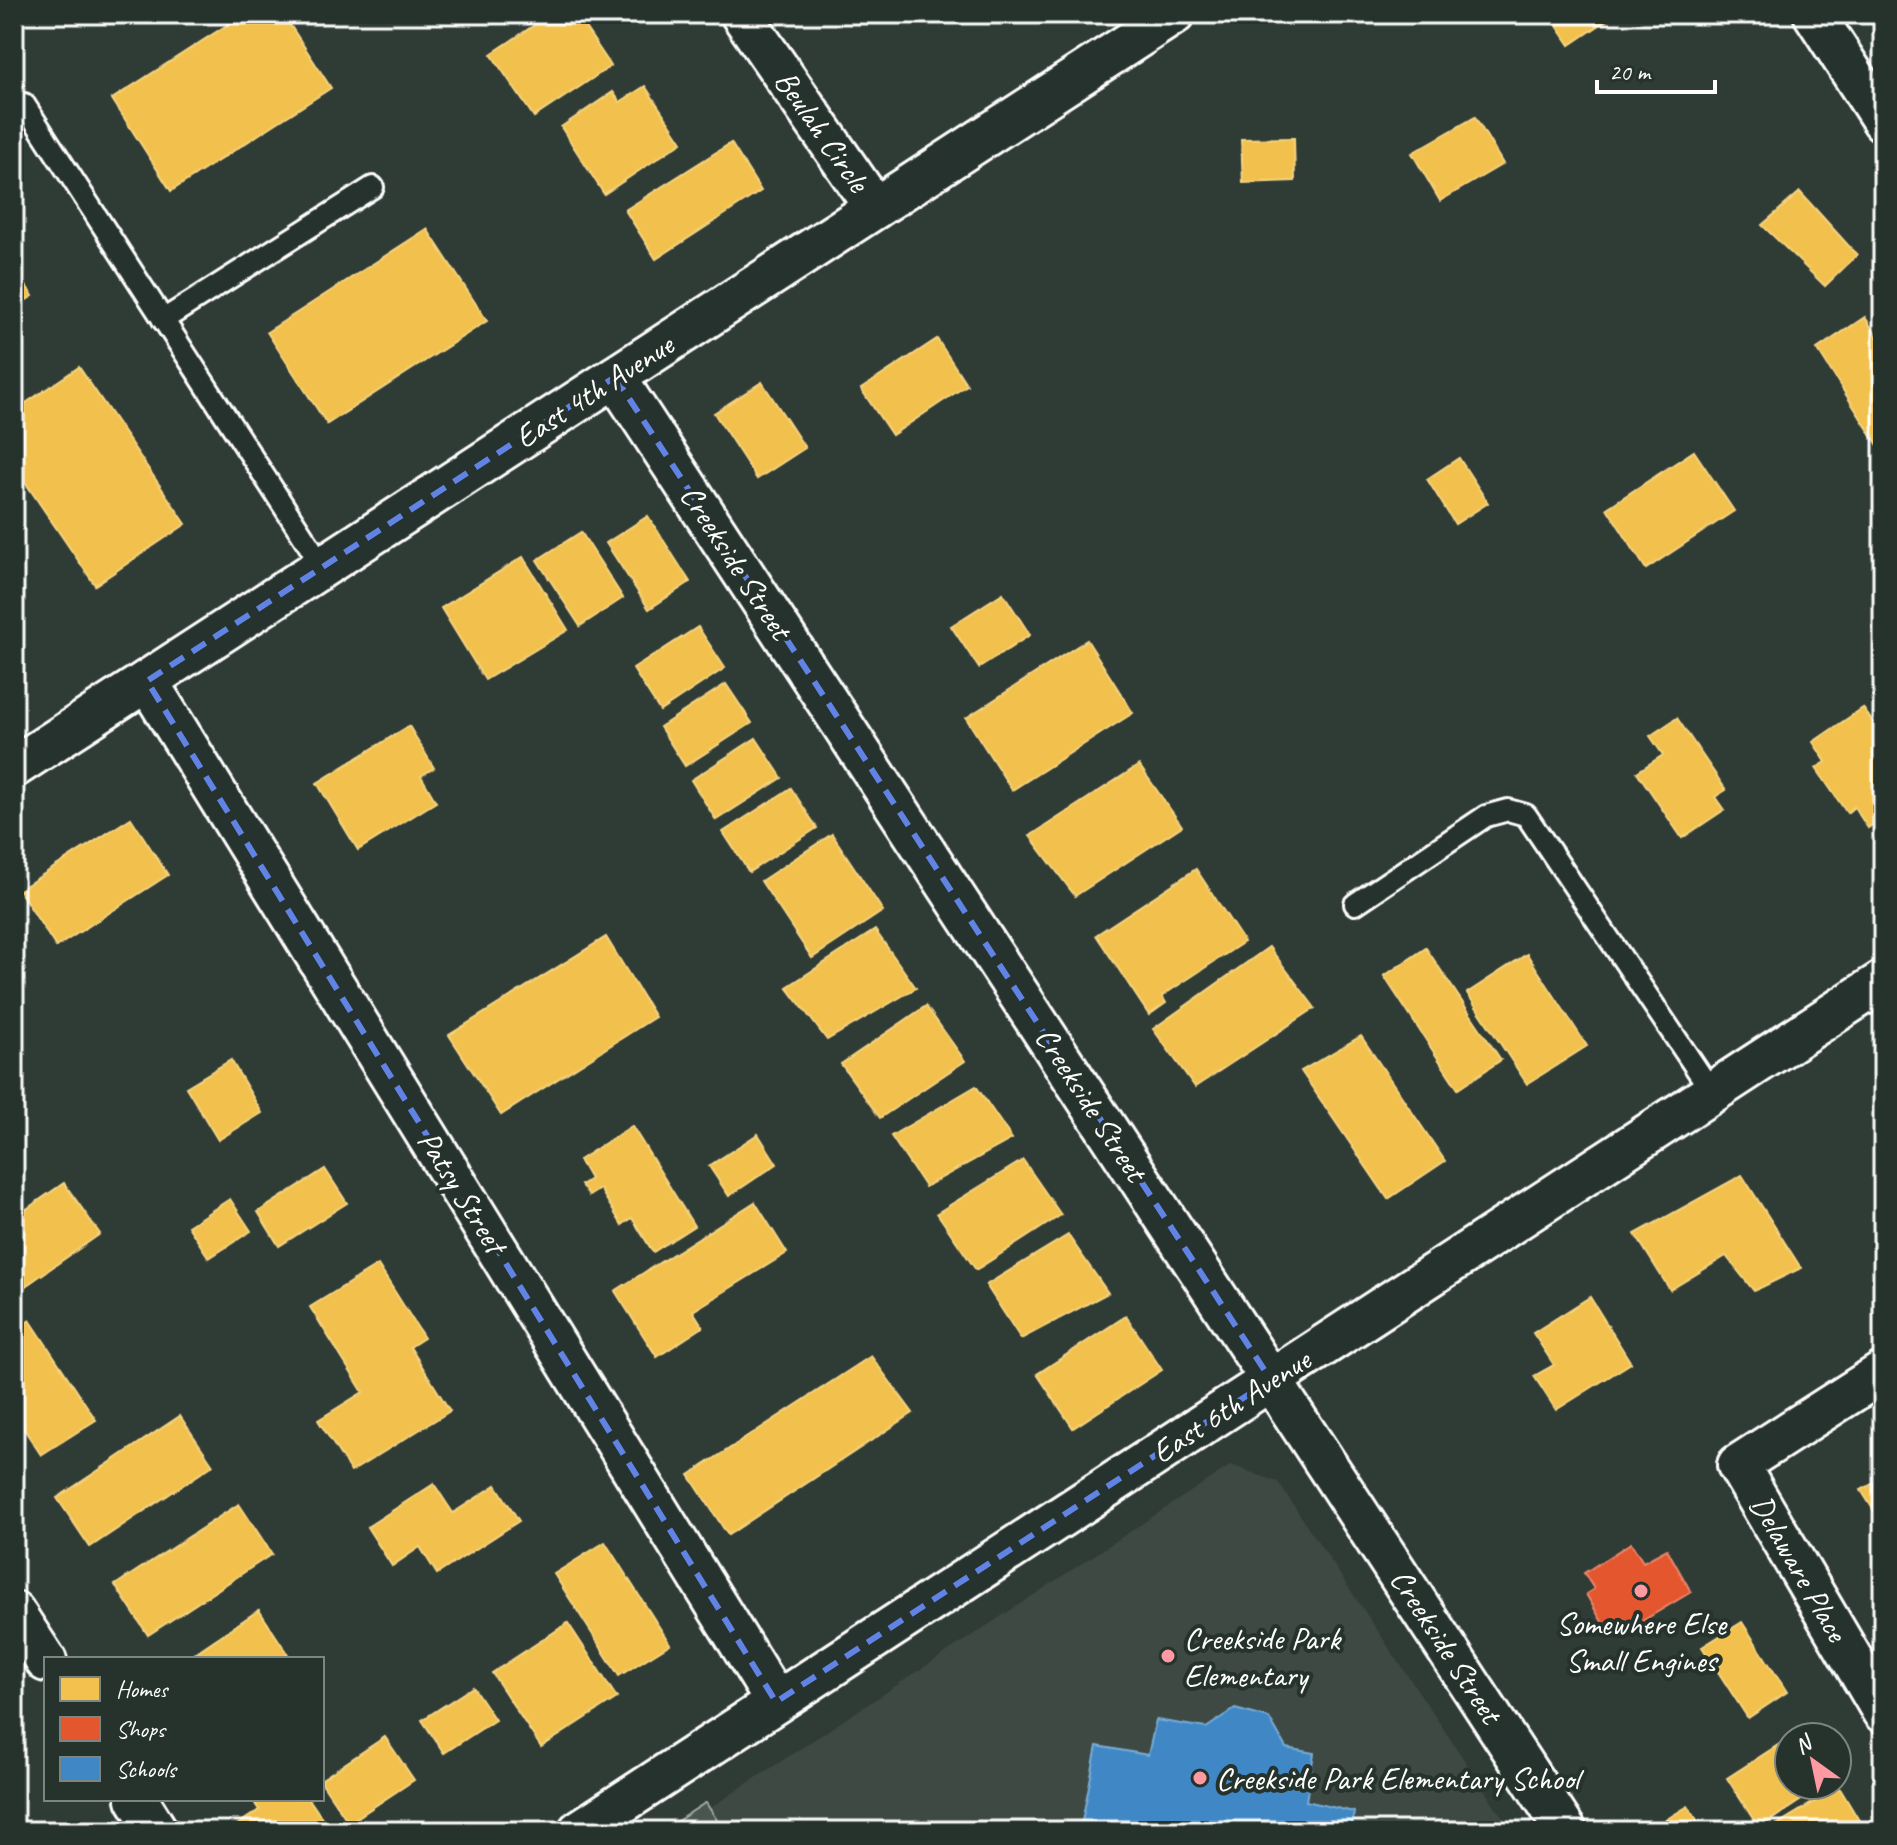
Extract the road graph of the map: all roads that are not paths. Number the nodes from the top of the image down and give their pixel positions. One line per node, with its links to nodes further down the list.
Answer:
1 (741, 14): 7 (street, Beulah Circle)
2 (1174, 14): 7 (street, East 4th Avenue)
3 (1814, 14): 5 (street)
4 (24, 104): 8 (lane)
5 (1883, 121)
6 (373, 187): 8 (lane)
7 (875, 208): 9 (street, East 4th Avenue)
8 (163, 320): 10 (lane)
9 (615, 377): 10 (street, East 4th Avenue); 17 (street, Creekside Street)
10 (323, 567): 11 (street, East 4th Avenue)
11 (147, 681): 12 (street, East 4th Avenue); 20 (street, Patsy Street)
12 (14, 767)
13 (1355, 904): 15 (lane)
14 (1883, 981): 15 (street, East 6th Avenue)
15 (1712, 1092): 17 (street, East 6th Avenue)
16 (1883, 1372): 21 (street, Delaware Place)
17 (1271, 1380): 20 (street, East 6th Avenue); 25 (street, Creekside Street)
18 (14, 1612): 19 (street)
19 (44, 1658)
20 (776, 1702): 24 (street, East 6th Avenue)
21 (1883, 1712)
22 (138, 1801): 23 (street)
23 (157, 1831)
24 (579, 1831)
25 (1566, 1831)

